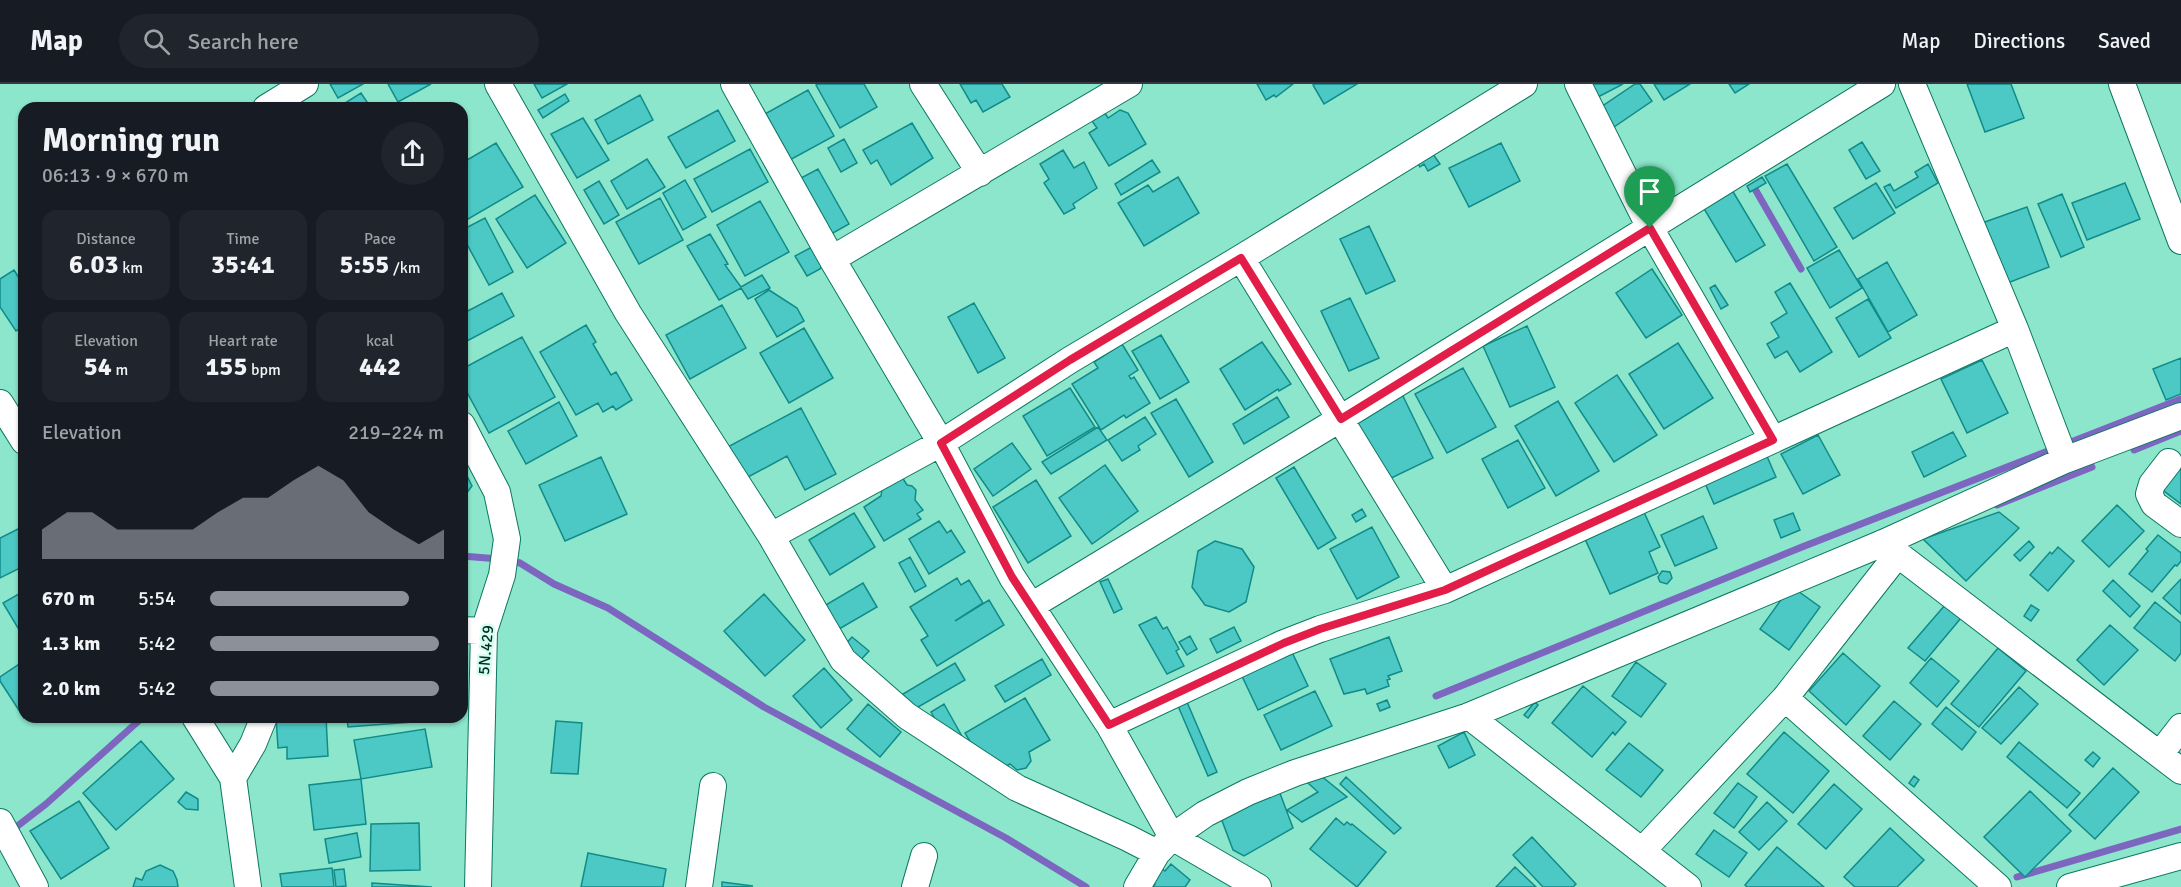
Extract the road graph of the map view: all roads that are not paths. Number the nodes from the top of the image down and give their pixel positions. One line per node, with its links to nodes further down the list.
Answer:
1 (305, 84): 11 (street)
2 (498, 84): 28 (street)
3 (734, 84): 16 (street)
4 (923, 84): 12 (street)
5 (1129, 84): 12 (street)
6 (1524, 84): 15 (street)
7 (1578, 84): 13 (street)
8 (1882, 84): 13 (street)
9 (1912, 84): 17 (street)
10 (2122, 84): 14 (street)
11 (271, 101)
12 (980, 173): 16 (street)
13 (1650, 228): 20 (street); 23 (street)
14 (2181, 241)
15 (1241, 258): 20 (street); 24 (street)
16 (832, 259): 24 (street)
17 (2015, 329): 23 (street); 25 (street)
18 (0, 403): 21 (street)
19 (2181, 416): 25 (street)
20 (1341, 419): 30 (street); 31 (street)
21 (18, 432)
22 (468, 436): 32 (street, 5N.429)
23 (1773, 440): 30 (street)
24 (941, 443): 28 (street); 31 (street)
25 (2065, 460): 29 (street)
26 (2169, 462): 27 (street)
27 (2181, 524)
28 (771, 536): 44 (street)
29 (1891, 549): 33 (street); 34 (street); 39 (street)
30 (1445, 590): 37 (street)
31 (1031, 606): 37 (street)
32 (473, 630): 50 (street, 5N.429)
33 (1785, 698): 45 (street); 56 (street)
34 (1469, 716): 44 (street); 45 (street)
35 (199, 723): 41 (street)
36 (262, 723): 41 (street)
37 (1109, 725): 44 (street)
38 (2181, 727): 39 (street)
39 (2160, 754): 40 (street)
40 (2181, 771)
41 (233, 778): 49 (street)
42 (713, 786): 51 (street)
43 (0, 822): 48 (street)
44 (1165, 845): 53 (street); 54 (street)
45 (1642, 851): 55 (street)
46 (924, 856): 52 (street)
47 (2181, 856): 57 (street)
48 (35, 887)
49 (248, 887)
50 (478, 887)
51 (699, 887)
52 (915, 887)
53 (1137, 887)
54 (1258, 887)
55 (1688, 887)
56 (1998, 887)
57 (2070, 887)

